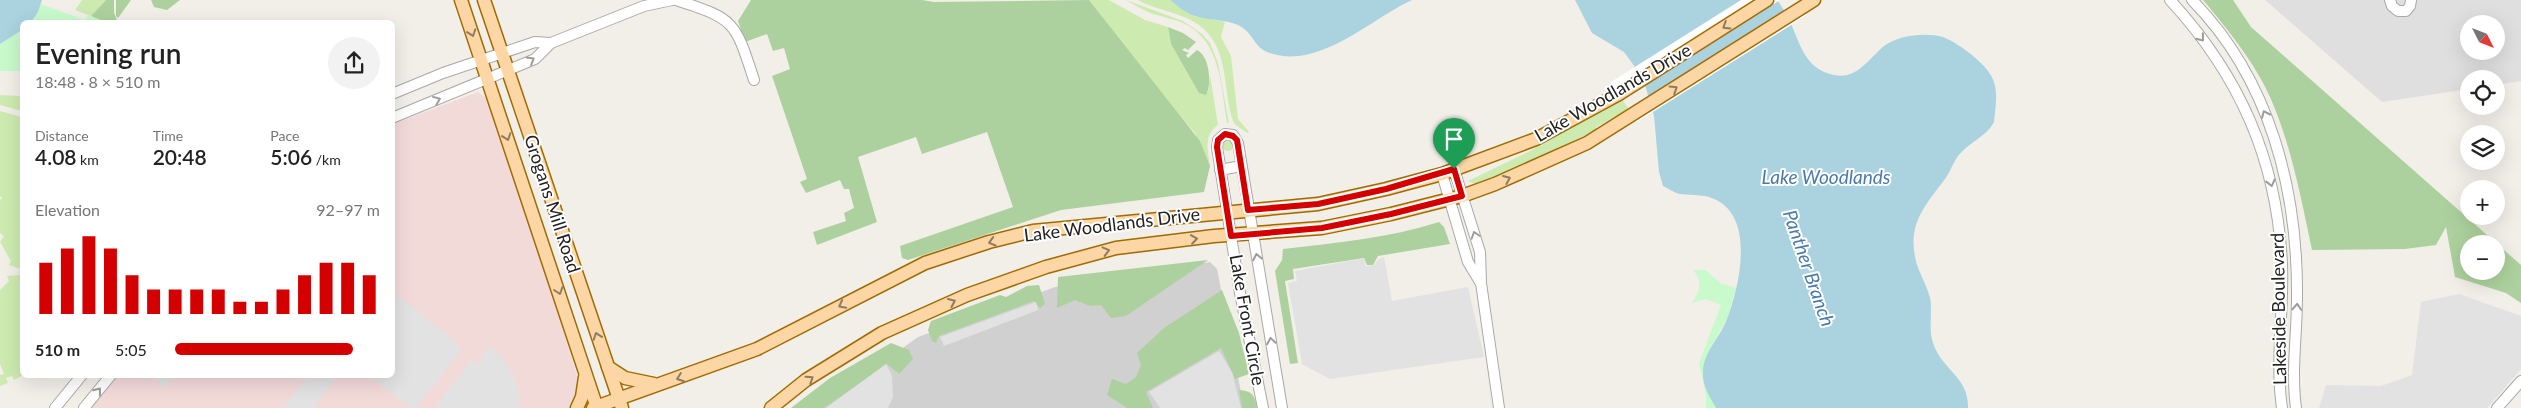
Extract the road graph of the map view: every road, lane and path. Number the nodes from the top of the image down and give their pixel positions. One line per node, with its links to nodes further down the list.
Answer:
1 (461, 0): 15 (main road, Grogans Mill Road, one-way to 15)
2 (484, 0): 14 (main road, Grogans Mill Road)
3 (672, 0): 13 (street)
4 (676, 0): 18 (street)
5 (1767, 0): 23 (main road, Lake Woodlands Drive, one-way to 23)
6 (1814, 0): 24 (main road, Lake Woodlands Drive, one-way to 6)
7 (2170, 0): 12 (street, Lakeside Boulevard)
8 (2192, 0): 11 (street, Lakeside Boulevard)
9 (2390, 0): 10 (street)
10 (2411, 0)
11 (2204, 13): 12 (street); 31 (street, Lakeside Boulevard, one-way to 11)
12 (2190, 23): 30 (street, Lakeside Boulevard, one-way to 30)
13 (551, 43): 14 (street); 16 (street, one-way to 13)
14 (502, 53): 15 (street); 16 (main road, Grogans Mill Road)
15 (481, 60): 17 (main road, Grogans Mill Road); 19 (street)
16 (508, 72): 17 (street); 34 (main road, Grogans Mill Road, one-way to 16)
17 (488, 80): 20 (street, one-way to 17); 33 (main road, Grogans Mill Road, one-way to 33)
18 (754, 80)
19 (395, 93)
20 (395, 117)
21 (1241, 166): 22 (street); 22 (street, Lake Front Circle); 26 (street, Lake Front Circle)
22 (1220, 170): 27 (street, Lake Front Circle)
23 (1448, 171): 24 (street); 25 (street); 26 (main road, Lake Woodlands Drive)
24 (1462, 196): 25 (main road, Lake Woodlands Drive); 32 (street, one-way to 24)
25 (1448, 200): 28 (main road, Lake Woodlands Drive); 32 (street)
26 (1248, 210): 27 (main road, Lake Woodlands Drive); 28 (street, Lake Front Circle)
27 (1226, 212): 29 (street, Lake Front Circle); 38 (main road, Lake Woodlands Drive, one-way to 38)
28 (1252, 233): 29 (main road, Lake Woodlands Drive); 46 (street, Lake Front Circle, one-way to 28)
29 (1231, 236): 44 (main road, Lake Woodlands Drive, one-way to 29); 45 (street, Lake Front Circle)
30 (2282, 265): 31 (street); 48 (street, Lakeside Boulevard)
31 (2297, 265): 49 (street, Lakeside Boulevard, one-way to 31)
32 (1481, 283): 47 (street)
33 (584, 367): 40 (main road, Grogans Mill Road); 43 (main road)
34 (608, 368): 38 (main road); 39 (main road, Grogans Mill Road)
35 (80, 378): 41 (street)
36 (109, 378): 42 (street, one-way to 36)
37 (2521, 381): 50 (street)
38 (661, 384): 39 (main road, Lake Woodlands Drive)
39 (621, 403): 40 (main road, Lake Woodlands Drive)
40 (596, 407)
41 (55, 408)
42 (84, 408)
43 (577, 408)
44 (771, 408)
45 (1263, 408)
46 (1282, 408)
47 (1499, 408)
48 (2282, 408)
49 (2296, 408)
50 (2497, 408)

